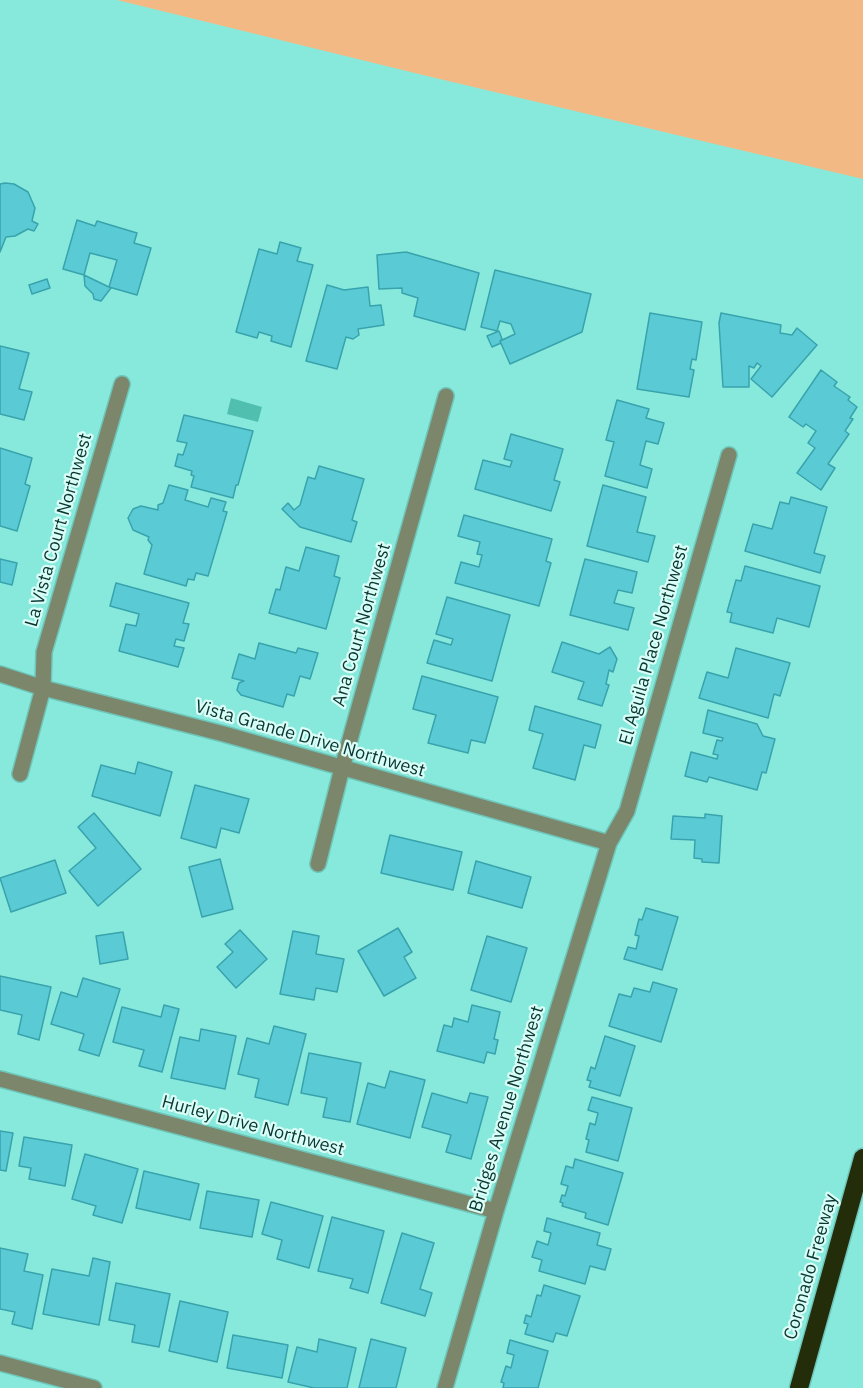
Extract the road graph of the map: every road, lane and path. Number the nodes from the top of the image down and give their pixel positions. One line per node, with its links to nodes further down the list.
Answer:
1 (122, 384): 5 (street, La Vista Court Northwest)
2 (446, 396): 6 (street, Ana Court Northwest)
3 (729, 455): 8 (street, El Aguila Place Northwest)
4 (0, 674): 5 (street, Vista Grande Drive Northwest)
5 (43, 688): 6 (street, Vista Grande Drive Northwest); 7 (street, La Vista Court Northwest)
6 (342, 768): 8 (street, Vista Grande Drive Northwest); 9 (street, Ana Court Northwest)
7 (20, 774)
8 (609, 843): 12 (street, Bridges Avenue Northwest)
9 (318, 864)
10 (0, 1079): 12 (street, Hurley Drive Northwest)
11 (863, 1158): 16 (highway, Coronado Freeway)
12 (496, 1211): 15 (street, Bridges Avenue Northwest)
13 (0, 1364): 14 (street)
14 (94, 1388)
15 (445, 1388)
16 (799, 1388)

